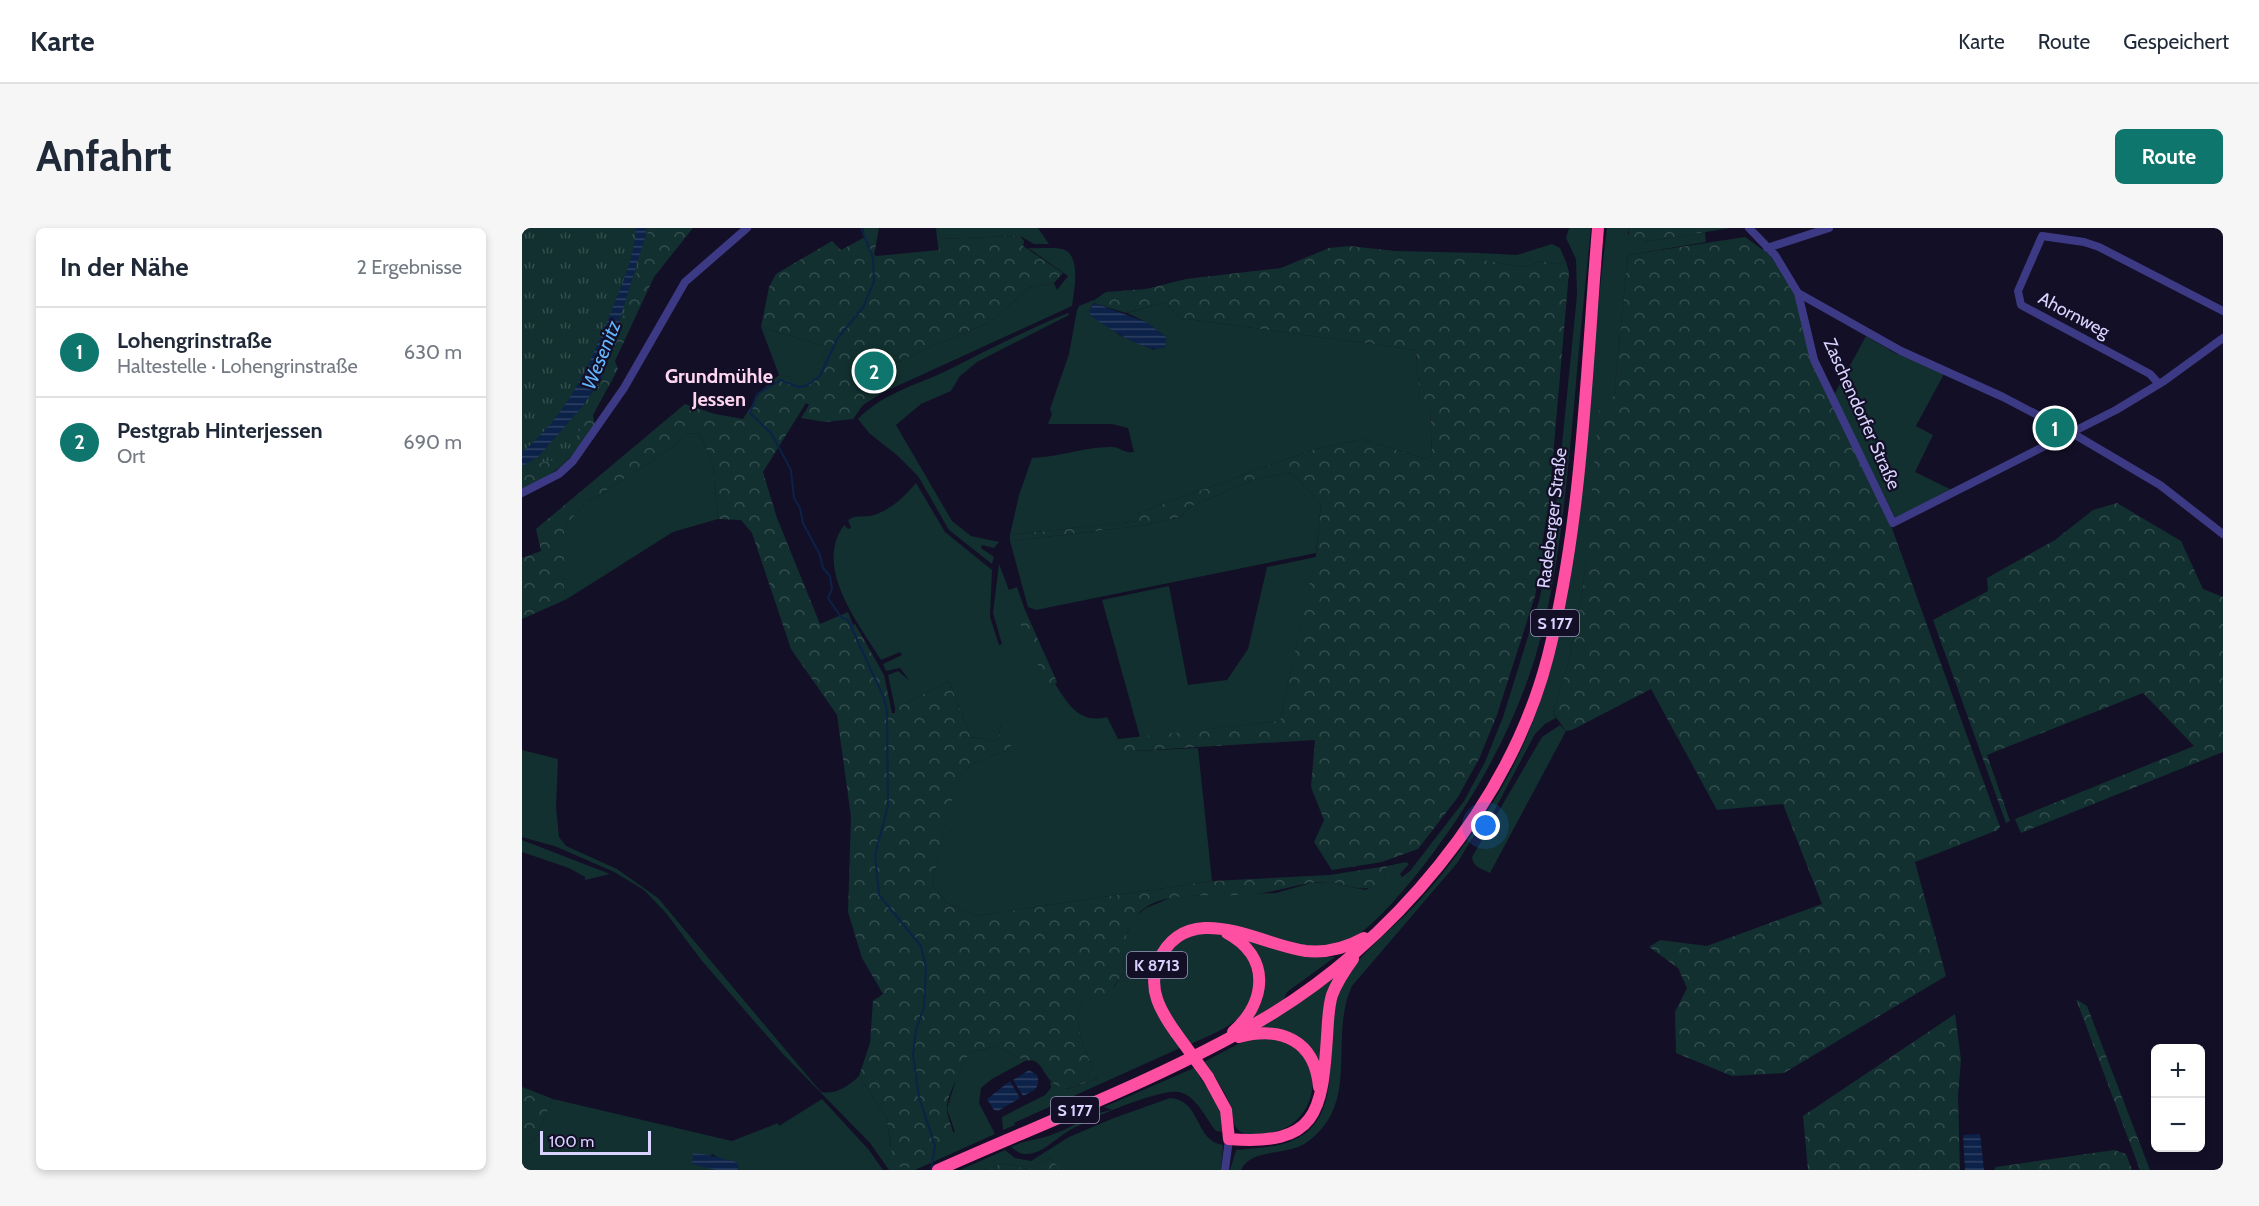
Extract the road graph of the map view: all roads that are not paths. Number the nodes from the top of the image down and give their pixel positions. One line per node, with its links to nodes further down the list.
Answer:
1 (747, 228): 11 (street)
2 (1598, 228): 14 (highway, Radeberger Straße / S 177)
3 (1749, 228): 5 (street, Zaschendorfer Straße)
4 (1829, 228): 5 (street)
5 (1767, 248): 6 (street, Zaschendorfer Straße)
6 (1798, 293): 10 (street); 10 (street, Zaschendorfer Straße)
7 (2223, 311): 9 (street, Ahornweg)
8 (2223, 338): 9 (street)
9 (2159, 384): 10 (street)
10 (2072, 433): 12 (street)
11 (522, 493)
12 (2223, 534)
13 (1214, 928): 14 (highway); 16 (highway); 18 (highway, K 8713, bridge)
14 (1378, 930): 15 (highway, S 177)
15 (1364, 943): 16 (highway, S 177); 17 (highway)
16 (1224, 1041): 17 (highway); 19 (highway, S 177)
17 (1318, 1106): 18 (highway)
18 (1229, 1139): 20 (street, K 8713)
19 (938, 1170)
20 (1225, 1170)

